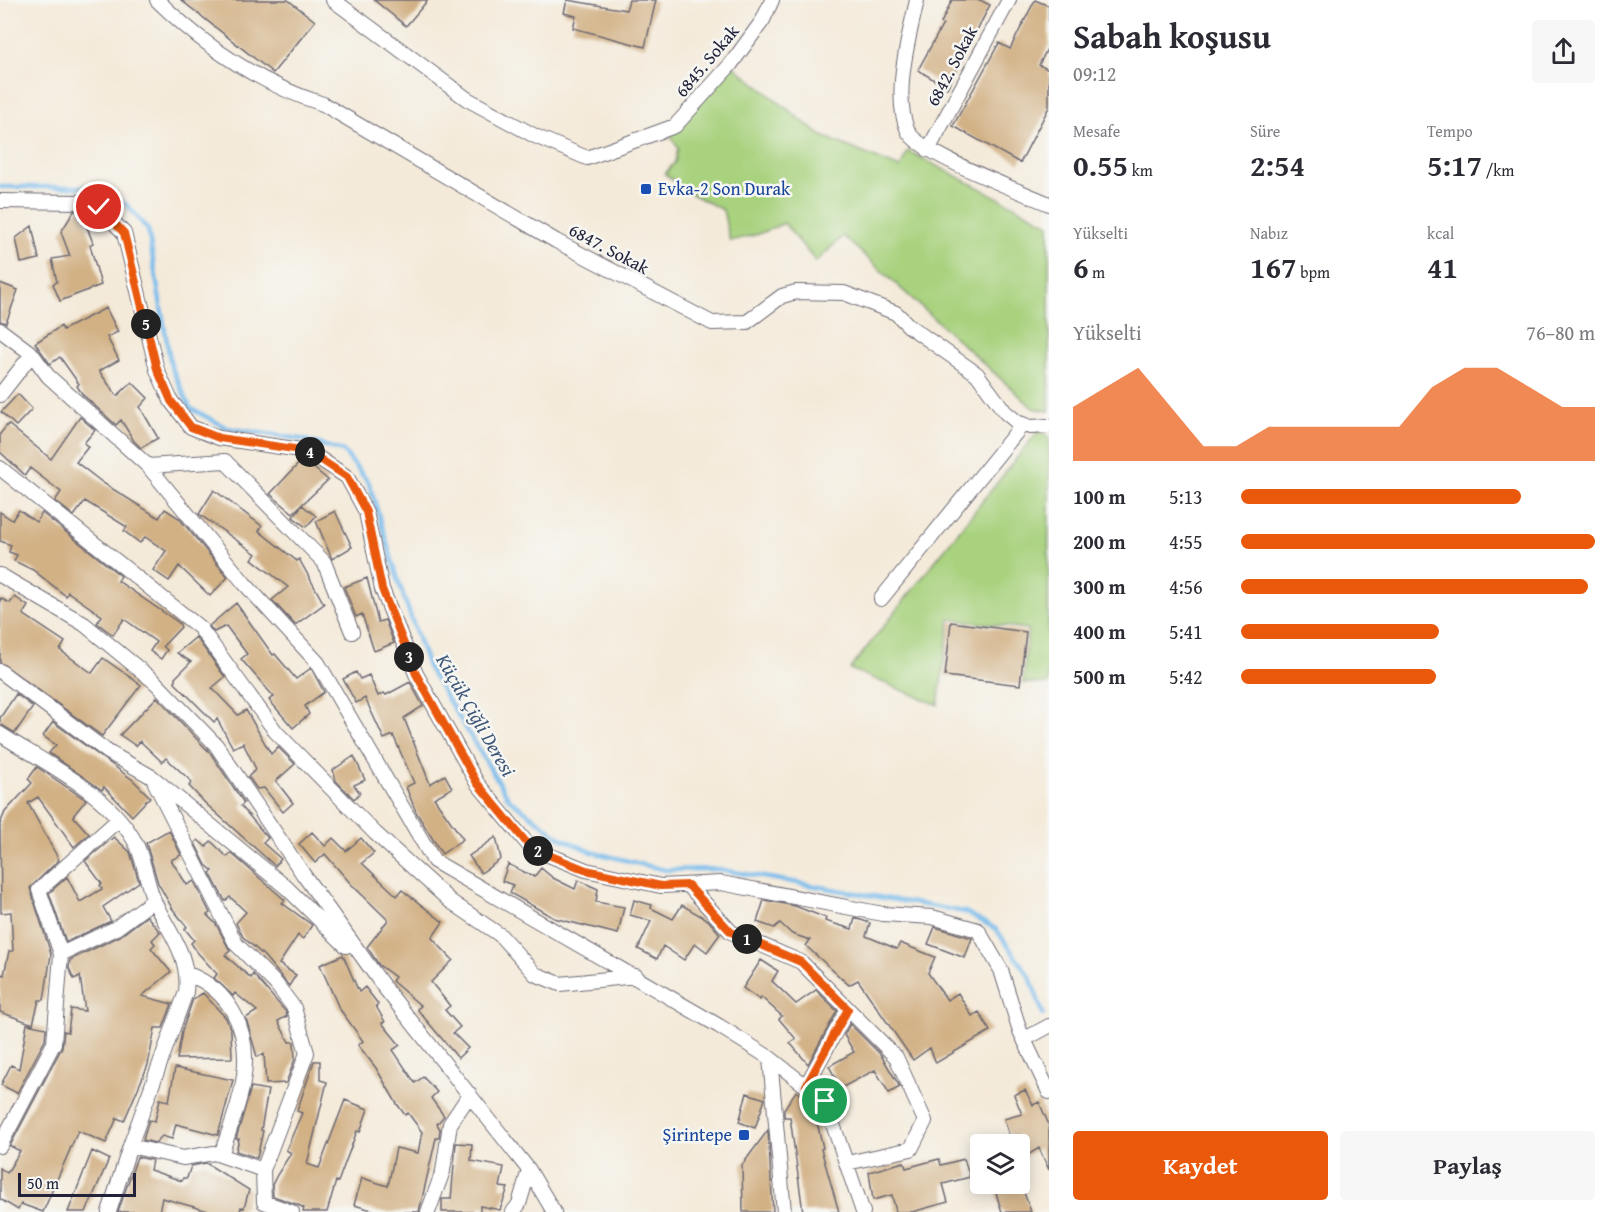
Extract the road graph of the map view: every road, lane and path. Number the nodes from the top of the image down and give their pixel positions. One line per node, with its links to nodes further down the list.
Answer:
1 (157, 0): 12 (street, 6847. Sokak)
2 (333, 0): 3 (street, 6845. Sokak)
3 (772, 0)
4 (917, 0): 6 (street)
5 (1009, 0): 6 (street, 6842. Sokak)
6 (928, 150): 8 (street)
7 (0, 201): 23 (street)
8 (1049, 204)
9 (0, 330): 10 (street)
10 (32, 354): 11 (street); 14 (street)
11 (0, 394)
12 (1023, 424): 13 (street); 17 (street)
13 (1049, 426)
14 (148, 466): 18 (street); 27 (street)
15 (0, 468): 27 (street)
16 (0, 575): 28 (street)
17 (881, 599)
18 (352, 632)
19 (0, 671): 21 (street)
20 (0, 734): 22 (street)
21 (152, 777): 28 (street); 40 (street)
22 (118, 820): 24 (street); 25 (street)
23 (688, 885): 29 (street); 31 (street)
24 (154, 900): 25 (street); 26 (street)
25 (61, 954): 36 (street)
26 (188, 974): 37 (street); 38 (street)
27 (636, 976): 32 (street)
28 (384, 987): 35 (street)
29 (848, 1009): 33 (street); 39 (street)
30 (1049, 1026): 31 (street)
31 (1025, 1039): 34 (street)
32 (770, 1058): 33 (street); 48 (street)
33 (806, 1086): 39 (street)
34 (1049, 1092)
35 (470, 1094): 41 (street); 46 (street)
36 (0, 1146)
37 (130, 1146): 38 (street); 44 (street)
38 (221, 1155): 40 (street)
39 (847, 1163): 49 (street)
40 (263, 1170): 42 (street)
41 (529, 1170): 43 (street); 47 (street)
42 (262, 1207): 45 (street)
43 (517, 1209)
44 (109, 1212)
45 (292, 1212)
46 (428, 1212)
47 (554, 1212)
48 (784, 1212)
49 (863, 1212)

